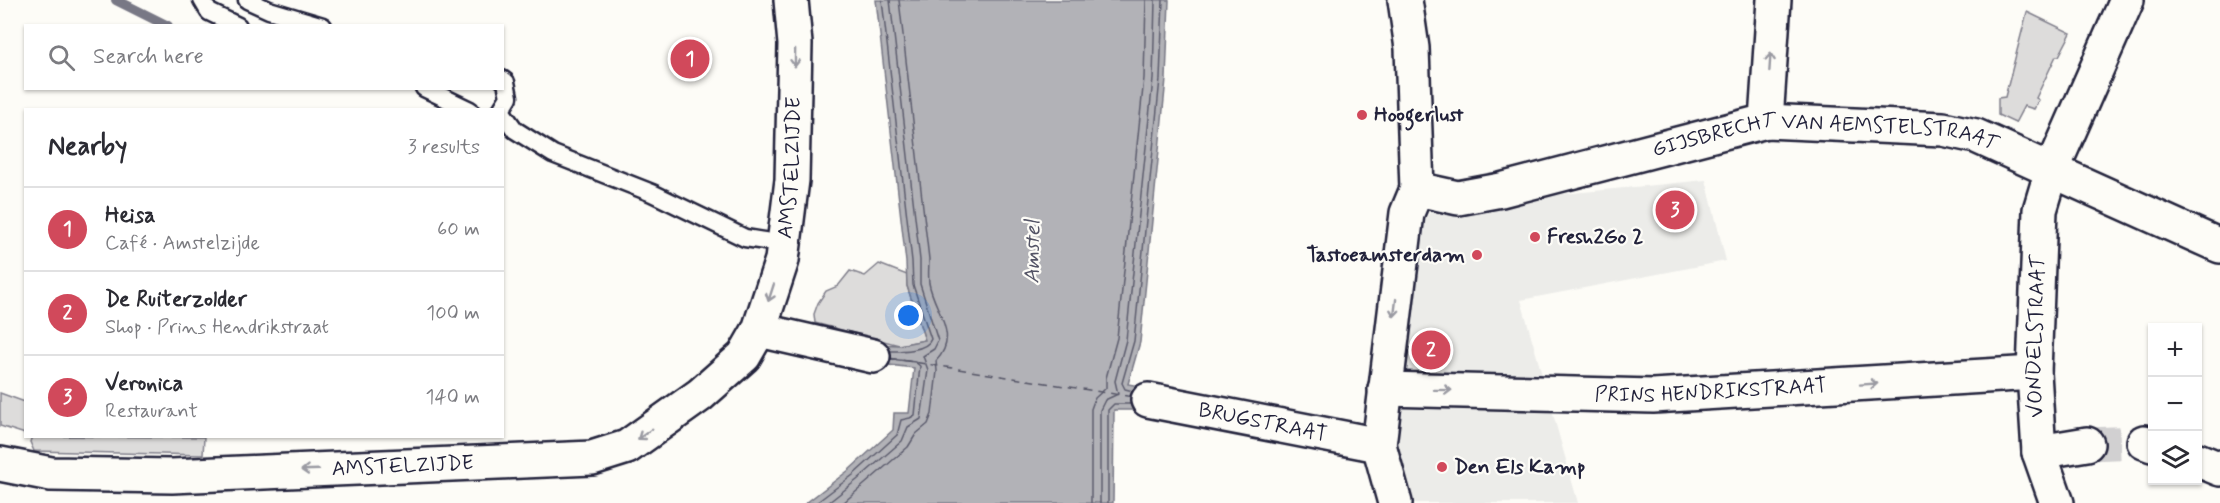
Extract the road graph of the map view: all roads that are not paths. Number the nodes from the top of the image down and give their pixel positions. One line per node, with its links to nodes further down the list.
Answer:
1 (202, 0): 7 (lane)
2 (247, 0): 8 (lane)
3 (791, 0): 17 (street, AMSTELZIJDE, one-way to 17)
4 (1405, 0): 16 (street)
5 (1774, 0): 14 (street, one-way to 5)
6 (2127, 0): 15 (street, VONDELSTRAAT)
7 (234, 24)
8 (316, 24)
9 (504, 80): 12 (lane)
10 (428, 90): 11 (lane)
11 (466, 108)
12 (504, 108)
13 (504, 114): 17 (lane)
14 (1766, 121): 15 (street, GIJSBRECHT VAN AEMSTELSTRAAT); 16 (street, GIJSBRECHT VAN AEMSTELSTRAAT)
15 (2052, 170): 18 (street, GIJSBRECHT VAN AEMSTELSTRAAT); 21 (street, VONDELSTRAAT)
16 (1417, 189): 22 (street, one-way to 22)
17 (784, 244): 19 (street, AMSTELZIJDE, one-way to 19)
18 (2220, 246)
19 (759, 330): 20 (street); 28 (street, AMSTELZIJDE, one-way to 28)
20 (873, 356)
21 (2034, 373): 22 (street, PRINS HENDRIKSTRAAT, one-way to 21); 26 (street, VONDELSTRAAT)
22 (1385, 389): 25 (street)
23 (1148, 400): 25 (street, BRUGSTRAAT)
24 (2087, 444): 26 (street)
25 (1379, 445): 30 (street)
26 (2039, 452): 31 (street, VONDELSTRAAT)
27 (2202, 462): 29 (street)
28 (0, 464)
29 (2220, 470)
30 (1395, 503)
31 (2057, 503)

